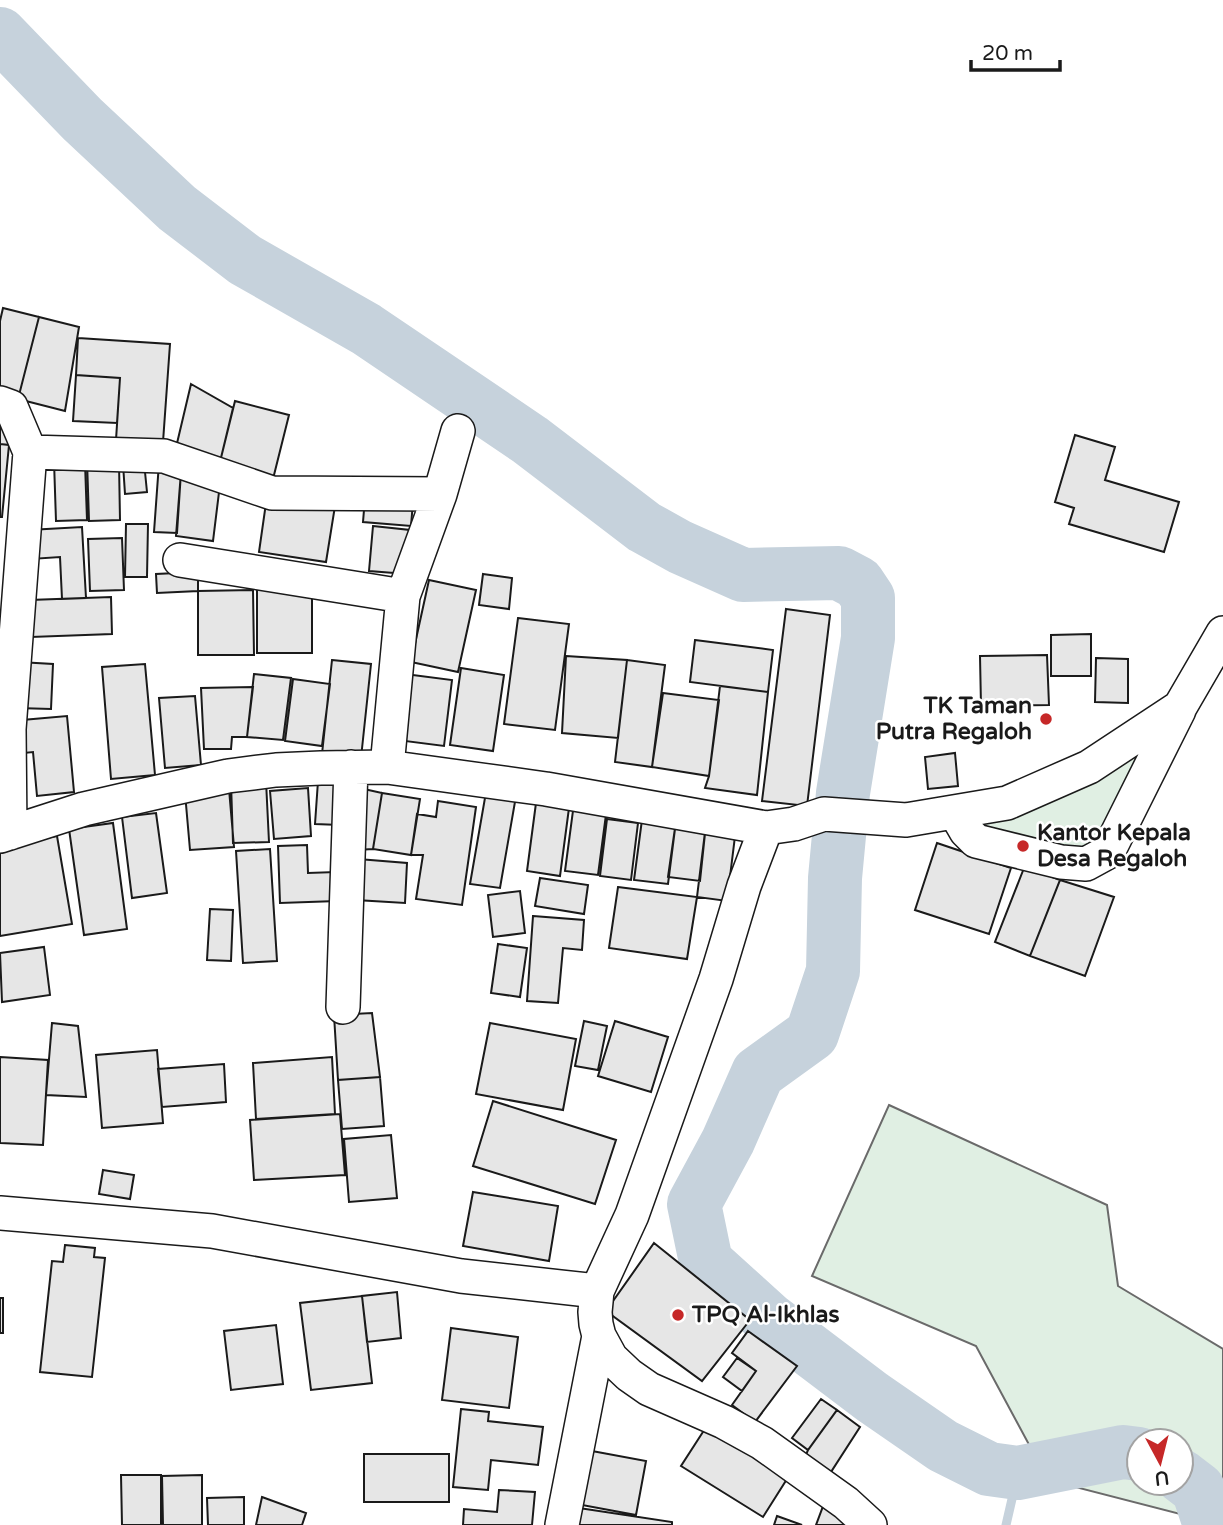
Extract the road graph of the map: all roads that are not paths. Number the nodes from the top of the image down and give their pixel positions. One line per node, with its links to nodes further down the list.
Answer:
1 (0, 403): 3 (street)
2 (458, 431): 4 (street)
3 (30, 452): 4 (street); 13 (street)
4 (440, 494): 6 (street)
5 (180, 560): 6 (street)
6 (403, 596): 10 (street)
7 (1223, 633): 8 (street)
8 (1180, 707): 11 (street); 11 (street)
9 (351, 767): 10 (street); 13 (street); 14 (street)
10 (387, 767): 12 (street)
11 (955, 812): 12 (street)
12 (766, 828): 16 (street)
13 (5, 835)
14 (343, 1007)
15 (0, 1213): 16 (street)
16 (597, 1291): 17 (street)
17 (599, 1336): 18 (street); 19 (street)
18 (562, 1525)
19 (870, 1525)

